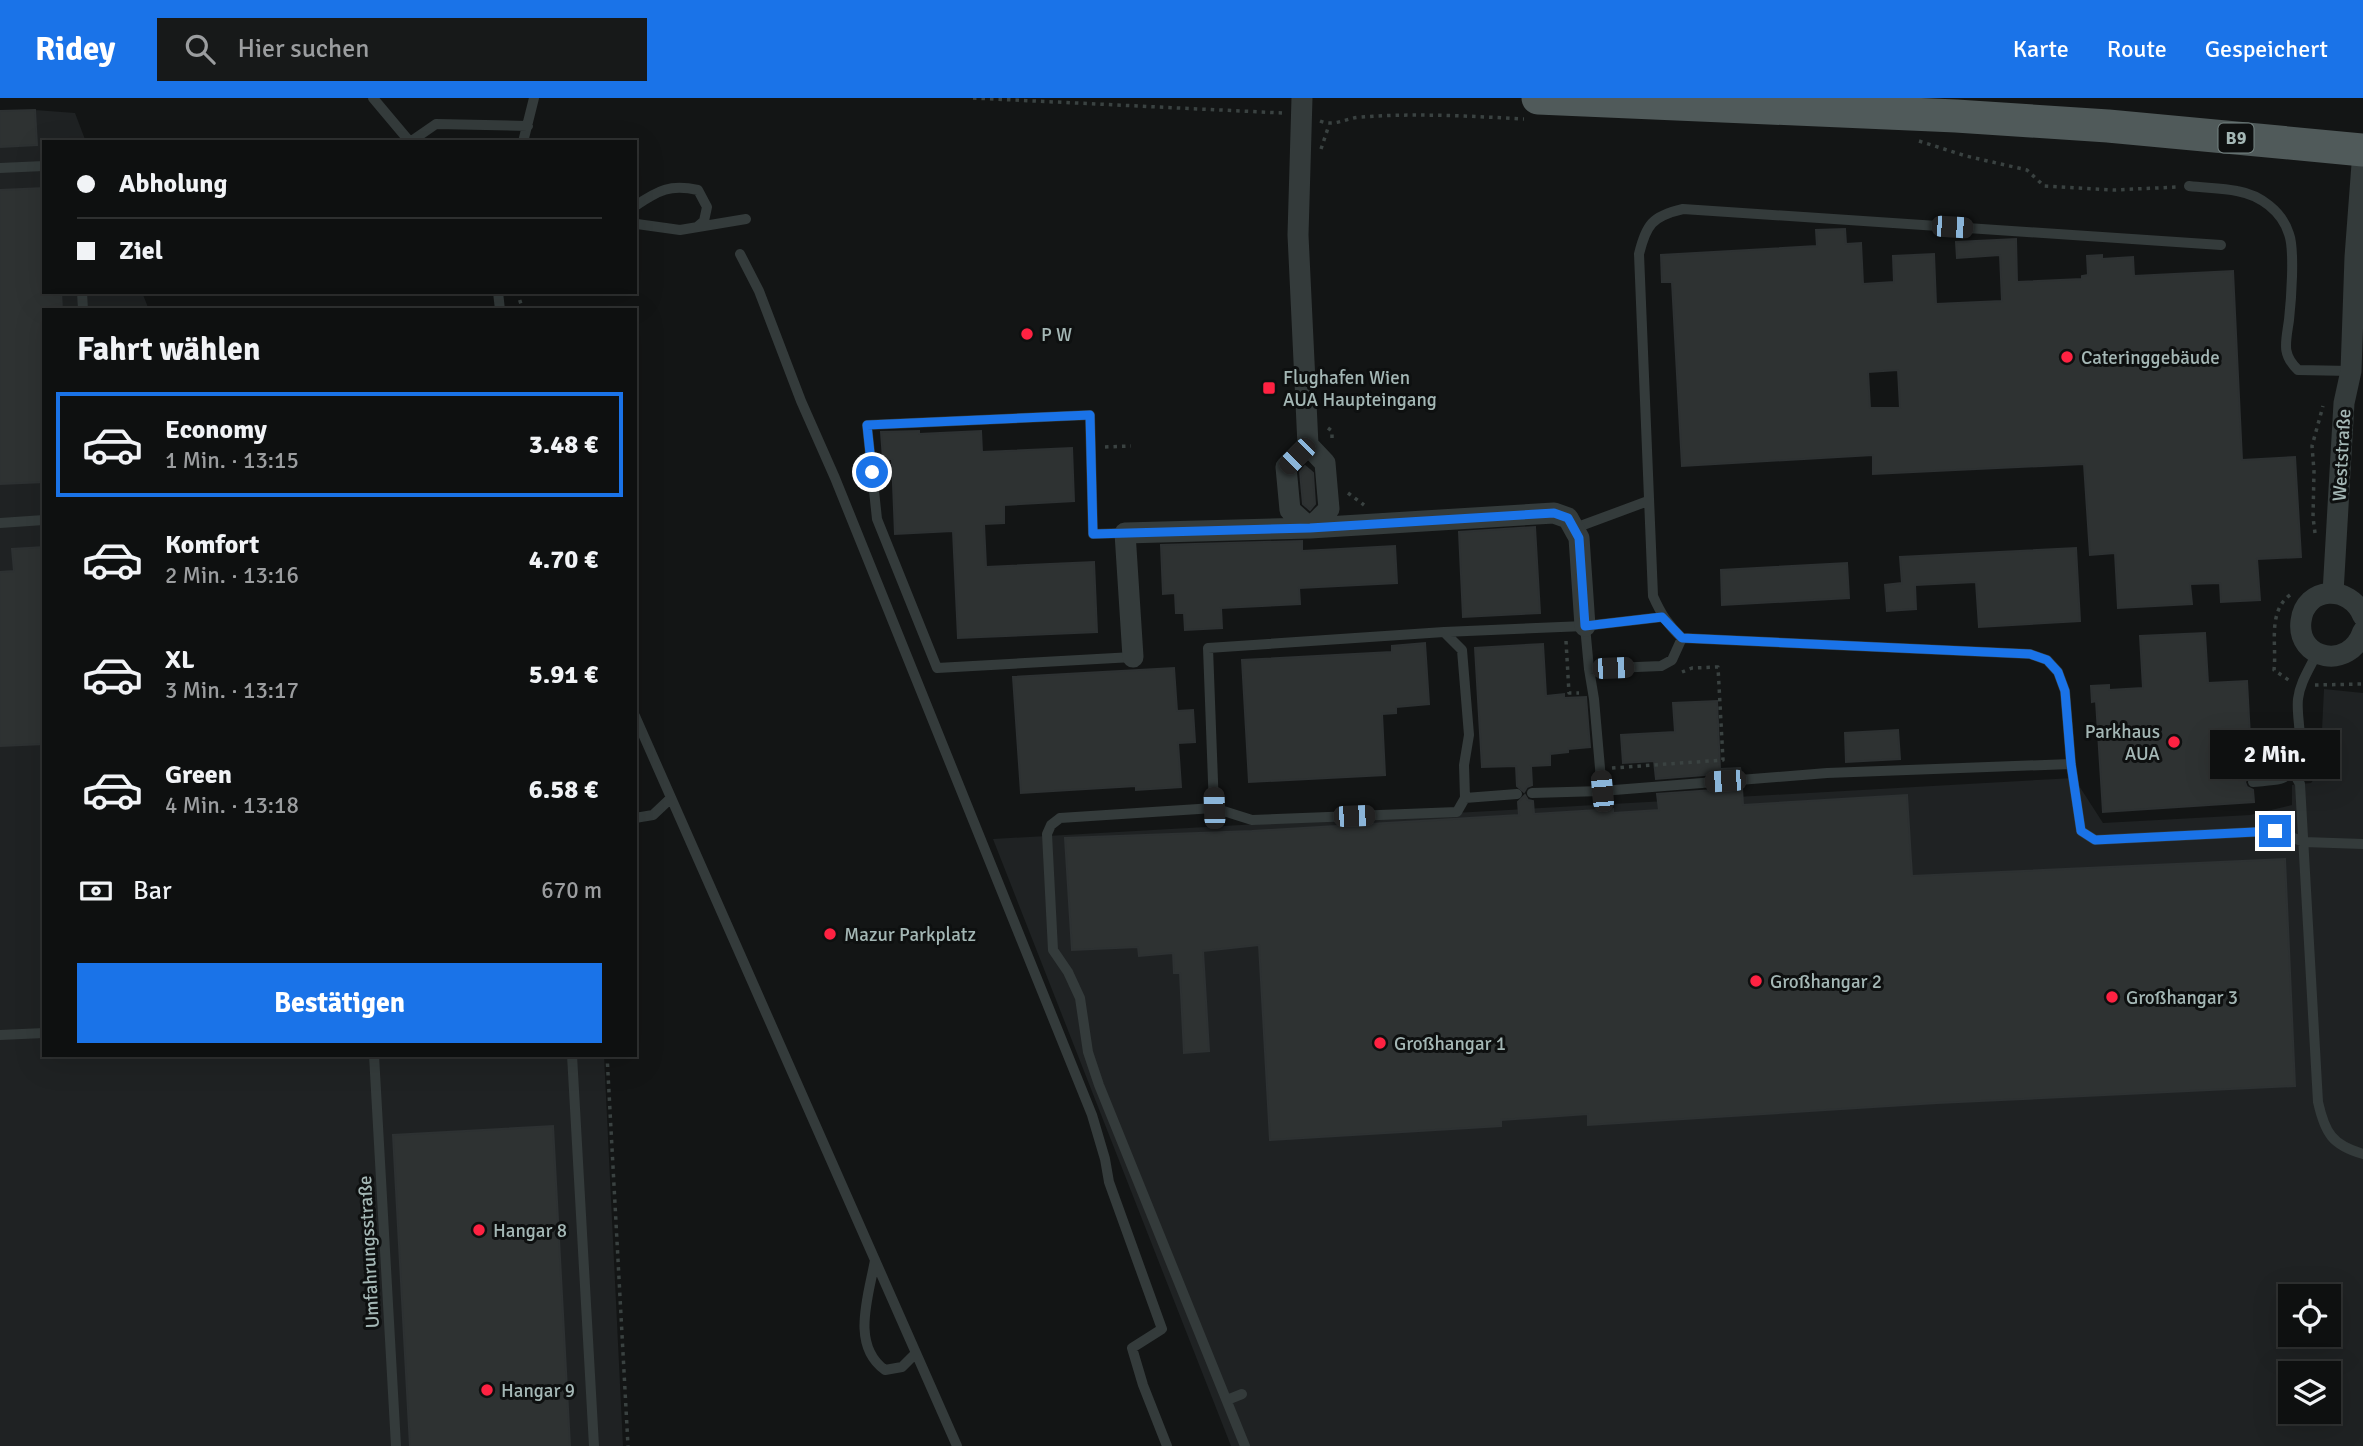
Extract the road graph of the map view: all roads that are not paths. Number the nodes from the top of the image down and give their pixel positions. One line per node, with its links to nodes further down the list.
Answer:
1 (373, 98): 6 (lane)
2 (534, 98): 5 (lane)
3 (1302, 106): 20 (street)
4 (1536, 109): 9 (main road, B9)
5 (528, 126): 7 (lane); 8 (lane)
6 (408, 140)
7 (413, 140)
8 (524, 140)
9 (2363, 150): 19 (street, Weststraße)
10 (42, 166): 11 (lane)
11 (0, 168)
12 (2189, 186): 19 (lane)
13 (637, 205): 16 (lane)
14 (746, 219): 16 (lane)
15 (637, 224): 16 (lane)
16 (697, 227)
17 (2221, 245): 21 (lane)
18 (740, 254): 63 (lane)
19 (2357, 370): 27 (street, Weststraße)
20 (1308, 445): 24 (street); 24 (street)
21 (1648, 501): 25 (lane); 29 (lane)
22 (42, 520): 23 (lane)
23 (0, 523)
24 (1310, 528): 25 (street); 26 (street)
25 (1575, 528): 30 (street)
26 (1125, 533): 36 (street); 36 (lane)
27 (2333, 593): 28 (street); 34 (street)
28 (2363, 616)
29 (1662, 617): 30 (lane); 33 (lane)
30 (1585, 626): 32 (lane); 37 (lane)
31 (2363, 631): 35 (street)
32 (1444, 632): 46 (lane); 47 (lane)
33 (1682, 638): 37 (lane); 39 (lane)
34 (2317, 653): 35 (street); 40 (lane)
35 (2356, 655)
36 (1133, 657)
37 (1589, 669): 42 (lane)
38 (637, 720): 45 (lane)
39 (2071, 764): 42 (lane); 49 (lane)
40 (2292, 770): 41 (lane); 49 (lane)
41 (2253, 782)
42 (1602, 791): 43 (lane)
43 (1532, 793)
44 (1517, 794): 46 (lane)
45 (671, 797): 48 (lane); 56 (lane)
46 (1465, 798): 47 (lane)
47 (1214, 808): 59 (lane)
48 (637, 818)
49 (2304, 842): 50 (lane); 55 (lane)
50 (2363, 844)
51 (42, 1033): 52 (lane)
52 (0, 1035)
53 (374, 1057): 60 (lane, Umfahrungsstraße)
54 (572, 1057): 61 (lane)
55 (2363, 1154)
56 (875, 1260): 57 (lane); 57 (lane)
57 (916, 1353): 62 (lane)
58 (1242, 1394): 59 (lane)
59 (1227, 1400): 64 (lane)
60 (396, 1446)
61 (594, 1446)
62 (957, 1446)
63 (1167, 1446)
64 (1245, 1446)

